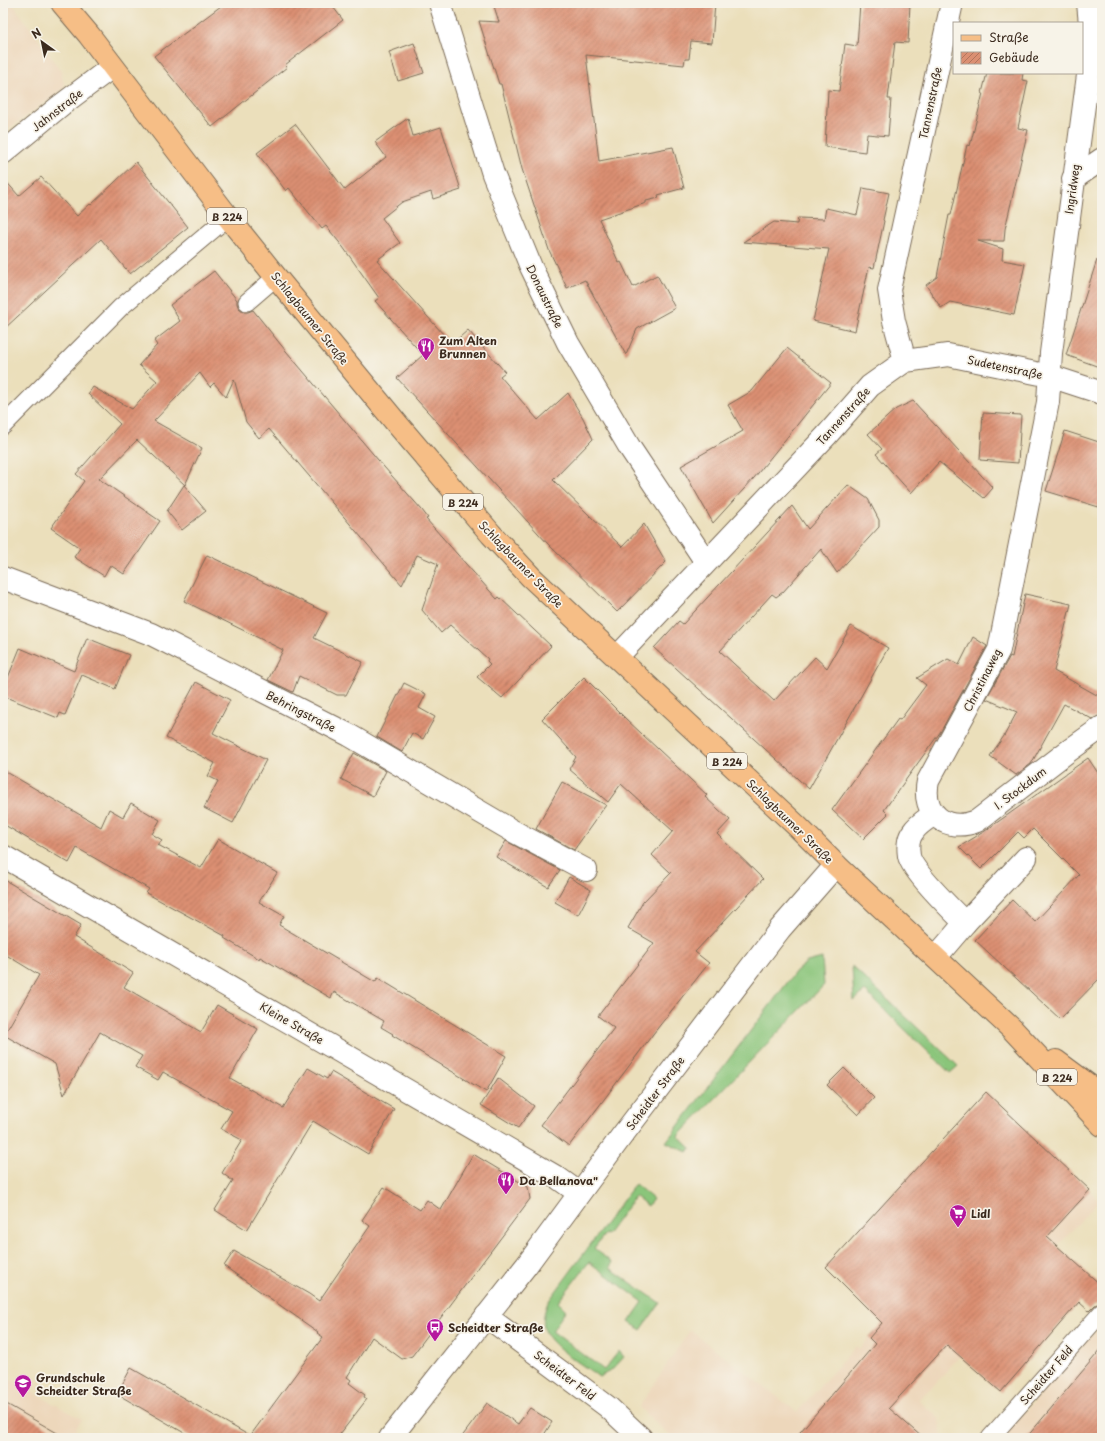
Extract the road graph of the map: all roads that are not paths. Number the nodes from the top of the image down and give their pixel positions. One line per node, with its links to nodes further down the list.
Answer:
1 (62, 3): 5 (main road, Schlagbaumer Straße / B 224)
2 (440, 3): 16 (street, Donaustraße)
3 (952, 3): 12 (street, Tannenstraße)
4 (1088, 3): 8 (street, Ingridweg)
5 (112, 67): 6 (street, Jahnstraße); 9 (main road, Schlagbaumer Straße / B 224)
6 (3, 153)
7 (1102, 159): 8 (street)
8 (1073, 179): 13 (street, Ingridweg)
9 (228, 217): 10 (main road, Schlagbaumer Straße / B 224); 15 (lane)
10 (276, 277): 11 (lane); 18 (main road, Schlagbaumer Straße / B 224)
11 (246, 302)
12 (905, 361): 13 (street, Sudetenstraße); 16 (street, Tannenstraße)
13 (1050, 376): 14 (street, Sudetenstraße); 20 (street, Christinaweg)
14 (1102, 393)
15 (3, 426)
16 (706, 562): 18 (street, Tannenstraße)
17 (3, 578): 24 (street, Behringstraße)
18 (617, 657): 23 (main road, Schlagbaumer Straße / B 224)
19 (1102, 727): 20 (street, I. Stockdum)
20 (934, 814): 25 (street)
21 (3, 856): 30 (street, Kleine Straße)
22 (1026, 858): 25 (street)
23 (836, 865): 26 (main road, Schlagbaumer Straße / B 224); 30 (street, Scheidter Straße)
24 (586, 870)
25 (965, 924): 26 (street)
26 (936, 957): 27 (main road, Schlagbaumer Straße / B 224)
27 (1013, 1030): 28 (main road, Schlagbaumer Straße / B 224); 29 (main road, Schlagbaumer Straße / B 224)
28 (1102, 1095)
29 (1102, 1125)
30 (579, 1193): 32 (street, Scheidter Straße)
31 (1102, 1312): 35 (lane, Scheidter Feld)
32 (486, 1316): 33 (street, Scheidter Straße); 34 (street, Scheidter Feld)
33 (390, 1438)
34 (641, 1438)
35 (990, 1438)

